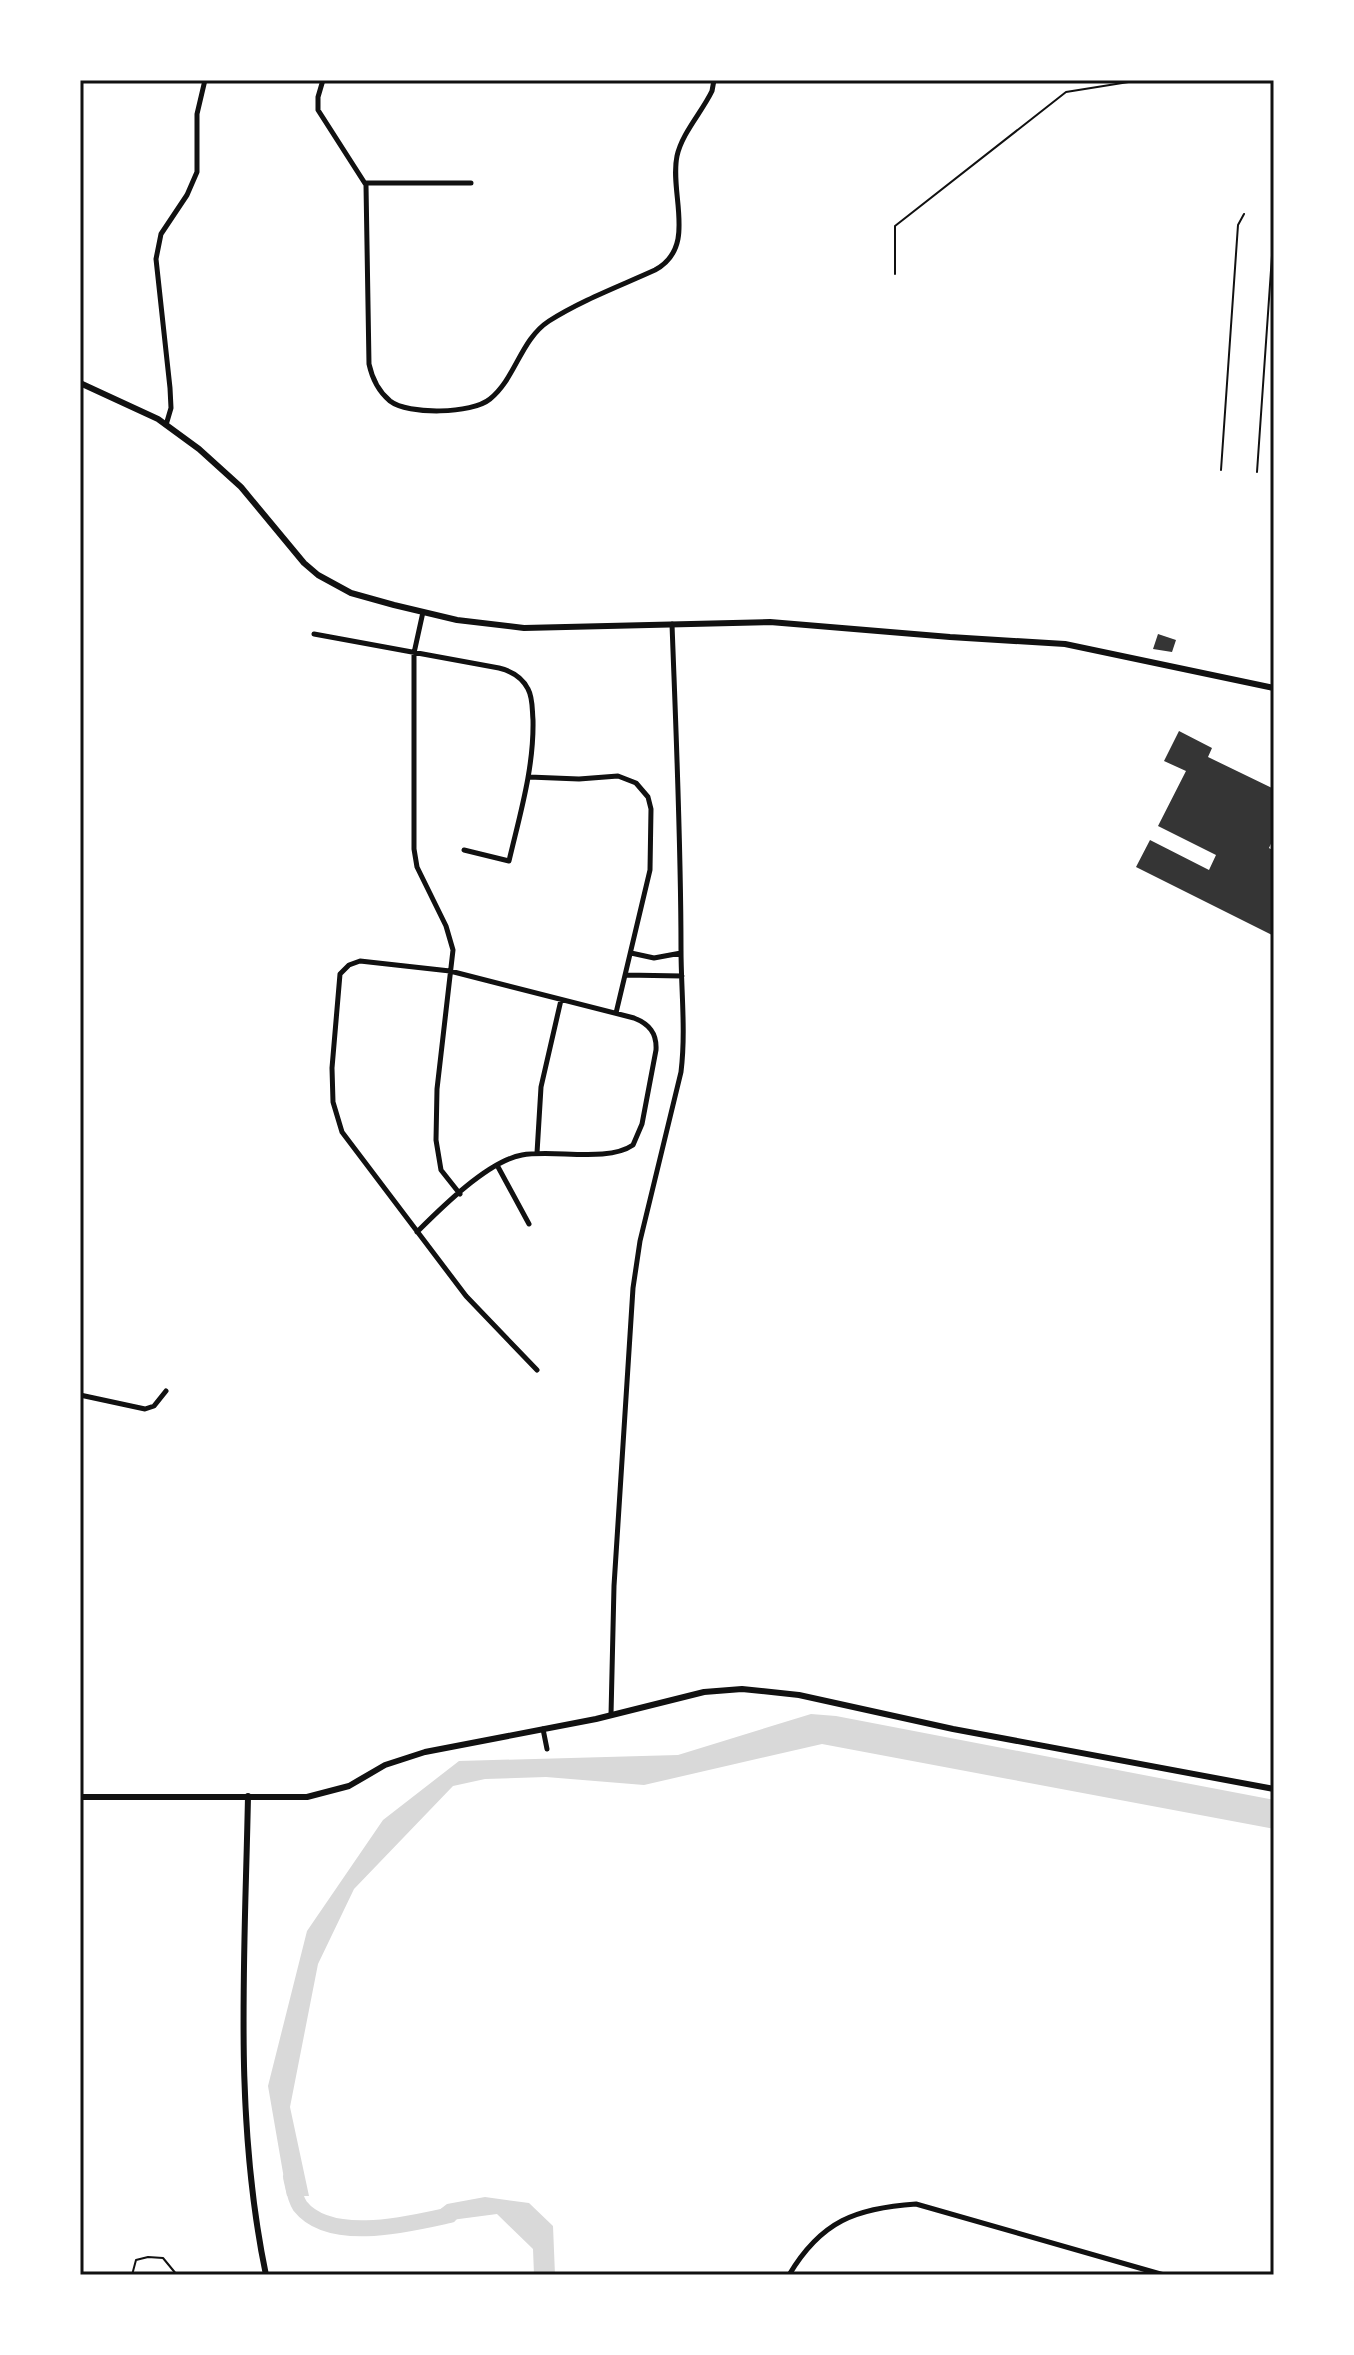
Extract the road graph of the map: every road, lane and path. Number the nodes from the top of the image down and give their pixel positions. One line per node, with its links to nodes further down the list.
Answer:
1 (205, 80): 11 (street)
2 (323, 80): 5 (street)
3 (714, 80): 5 (street)
4 (1141, 80): 9 (path)
5 (365, 183): 6 (street)
6 (471, 183)
7 (1244, 214): 12 (lane)
8 (1274, 227): 13 (lane)
9 (895, 274)
10 (80, 383): 11 (street)
11 (166, 425): 14 (street)
12 (1221, 470)
13 (1257, 472)
14 (423, 612): 15 (street); 17 (street)
15 (672, 624): 18 (street); 22 (street)
16 (314, 634): 17 (street)
17 (414, 653): 19 (street); 23 (street)
18 (1274, 688)
19 (529, 777): 20 (street); 21 (street)
20 (464, 850)
21 (631, 953): 22 (street); 24 (street)
22 (681, 953): 25 (street)
23 (450, 971): 26 (street); 30 (street); 32 (street)
24 (625, 975): 25 (street); 27 (street)
25 (682, 976): 36 (street)
26 (561, 1000): 27 (street); 28 (street)
27 (616, 1013): 28 (street)
28 (537, 1153): 29 (street)
29 (497, 1165): 30 (street); 31 (street)
30 (460, 1194): 32 (street)
31 (529, 1224)
32 (417, 1232): 33 (street)
33 (537, 1370)
34 (166, 1391): 35 (street)
35 (80, 1395)
36 (611, 1715): 37 (street); 39 (street)
37 (543, 1729): 38 (street); 40 (street)
38 (547, 1749)
39 (1274, 1789)
40 (248, 1796): 41 (street); 44 (street)
41 (80, 1797)
42 (132, 2275): 43 (lane)
43 (177, 2275)
44 (266, 2275)
45 (789, 2275): 46 (street)
46 (1164, 2275)

